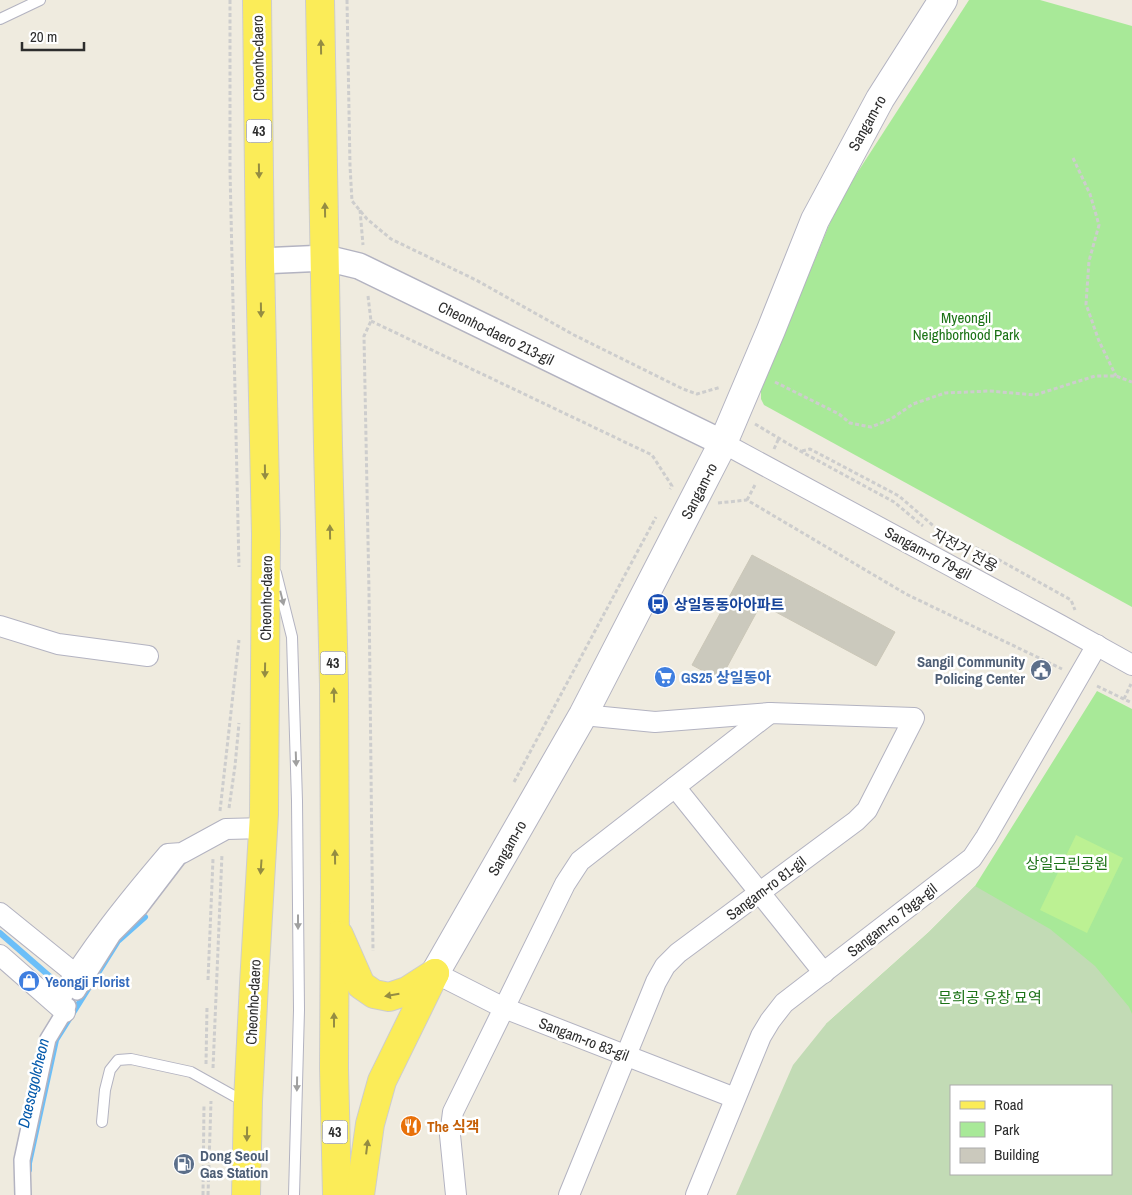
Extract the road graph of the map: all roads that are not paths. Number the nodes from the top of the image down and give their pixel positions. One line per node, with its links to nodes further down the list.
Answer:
1 (40, 0): 5 (lane)
2 (257, 0): 7 (main road, Cheonho-daero / 43, one-way to 7)
3 (320, 0): 6 (main road, 43, one-way to 3)
4 (943, 0): 8 (main road, Sangam-ro)
5 (0, 19)
6 (326, 258): 7 (street, Cheonho-daero 213-gil); 8 (street, Cheonho-daero 213-gil); 20 (main road, 43, one-way to 6)
7 (260, 261): 9 (main road, Cheonho-daero / 43, one-way to 9)
8 (723, 443): 11 (street, Sangam-ro 79-gil); 15 (main road, Sangam-ro)
9 (266, 534): 17 (main road, Cheonho-daero / 43, one-way to 17); 34 (lane, one-way to 34)
10 (0, 626): 12 (street)
11 (1097, 645): 13 (street, Sangam-ro 79-gil); 23 (street, Sangam-ro 79ga-gil)
12 (148, 656)
13 (1132, 666)
14 (770, 713): 15 (street, Sangam-ro 81-gil); 16 (street); 18 (street, Sangam-ro 81-gil)
15 (583, 715): 22 (main road, Sangam-ro)
16 (675, 787): 18 (street); 26 (street)
17 (263, 828): 24 (street); 29 (main road, Cheonho-daero / 43, one-way to 29)
18 (759, 892): 23 (street); 27 (street, Sangam-ro 81-gil)
19 (0, 913): 24 (street)
20 (334, 924): 22 (main road, one-way to 20); 31 (main road, 43, one-way to 20)
21 (0, 955): 25 (street)
22 (435, 973): 26 (street, Sangam-ro 83-gil); 35 (main road, one-way to 22)
23 (824, 973): 28 (street, Sangam-ro 79ga-gil)
24 (77, 981): 25 (street)
25 (63, 1006): 32 (street)
26 (504, 1008): 27 (street, Sangam-ro 83-gil); 36 (street)
27 (626, 1056): 28 (street, Sangam-ro 83-gil); 37 (street, Sangam-ro 81-gil)
28 (735, 1098): 38 (street, Sangam-ro 79ga-gil)
29 (248, 1101): 30 (lane); 33 (main road, Cheonho-daero / 43, one-way to 33)
30 (102, 1122)
31 (331, 1185)
32 (23, 1195)
33 (246, 1195)
34 (294, 1195)
35 (360, 1195)
36 (456, 1195)
37 (569, 1195)
38 (696, 1195)

